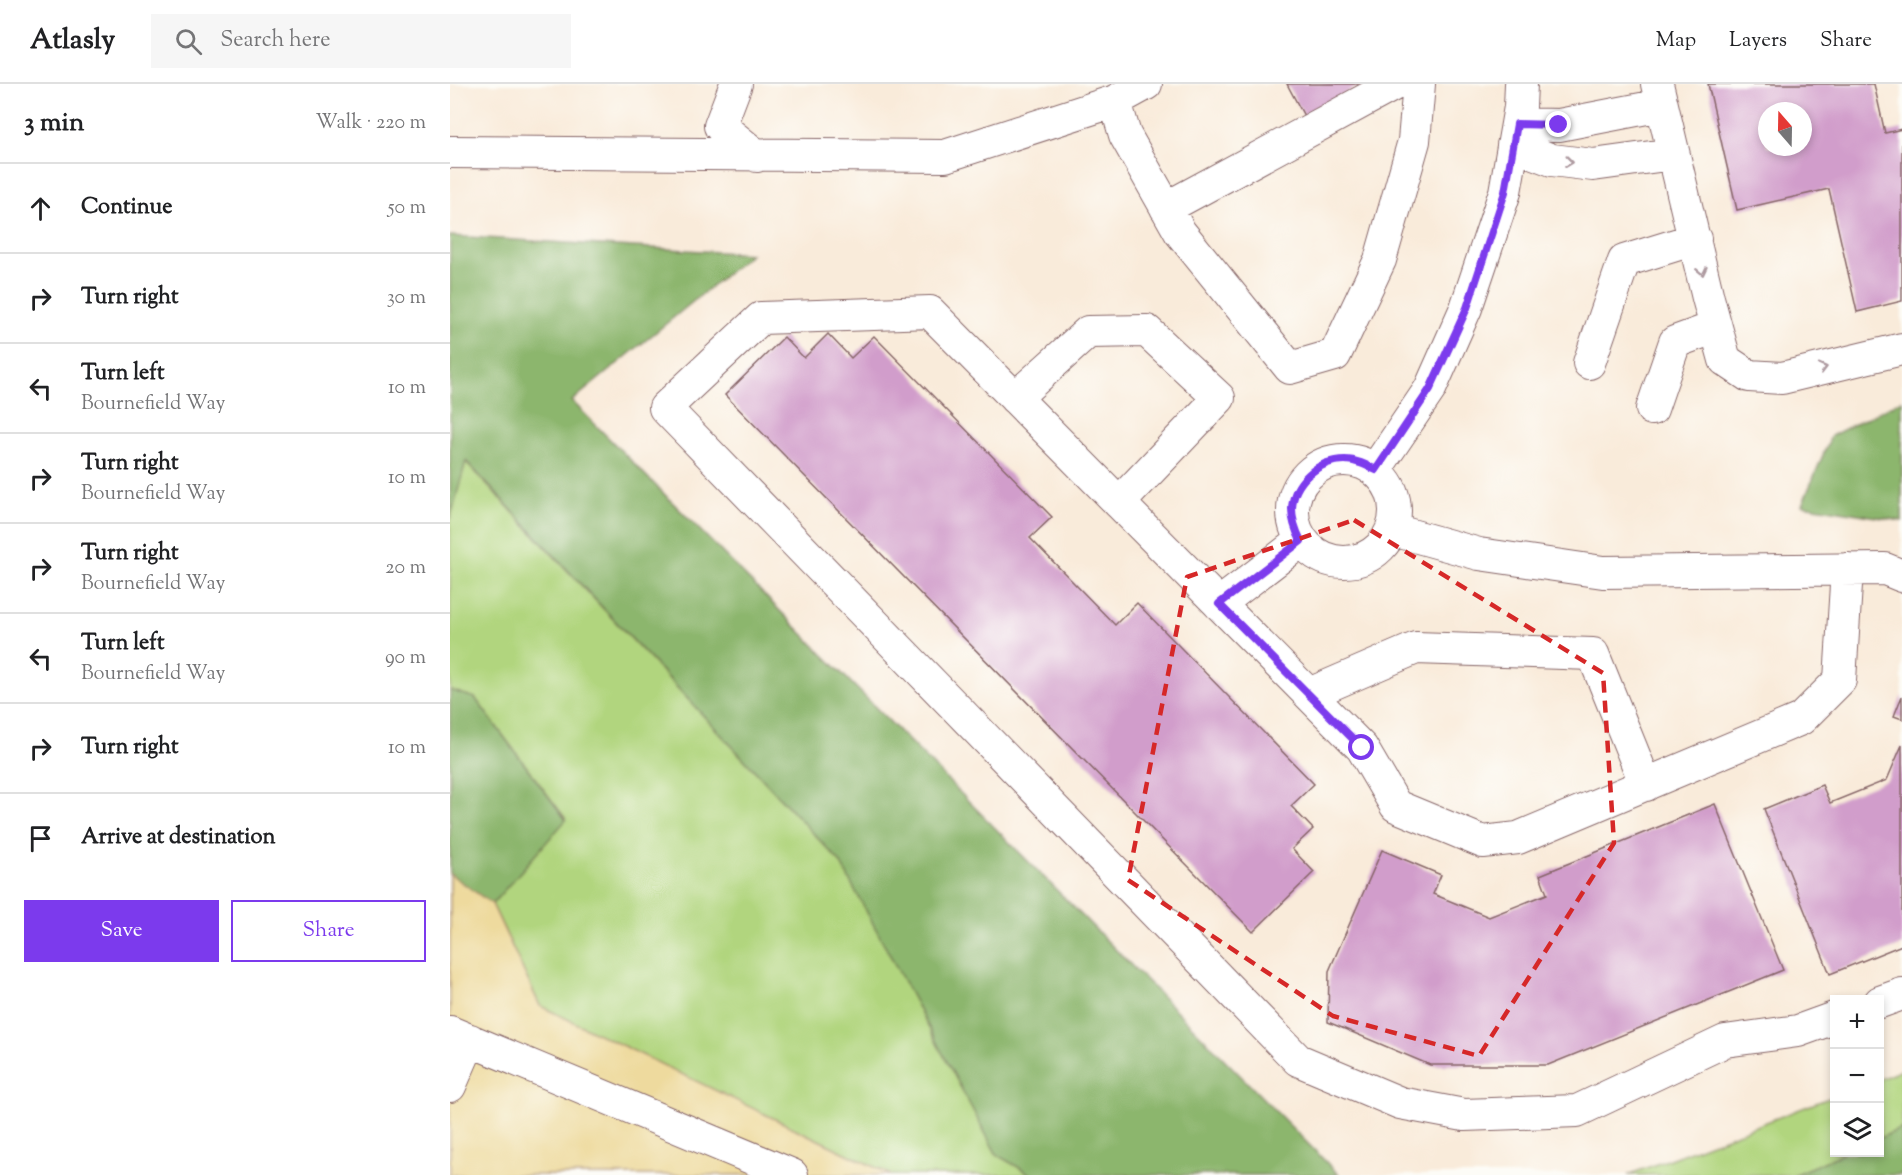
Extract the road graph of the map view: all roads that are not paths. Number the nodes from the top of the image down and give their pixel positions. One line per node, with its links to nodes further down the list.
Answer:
1 (736, 84): 11 (street)
2 (1146, 84): 7 (street)
3 (1395, 84): 12 (street)
4 (1419, 84): 12 (street)
5 (1521, 84): 8 (street)
6 (1660, 95): 8 (street); 10 (street)
7 (1115, 101): 11 (street); 12 (street)
8 (1515, 134): 10 (street, one-way to 10); 19 (street)
9 (450, 152): 11 (street)
10 (1673, 153): 13 (street)
11 (757, 156)
12 (1166, 208)
13 (1695, 239): 14 (street, one-way to 14); 16 (street)
14 (1716, 327): 15 (street, one-way to 15); 18 (street)
15 (1902, 349)
16 (1589, 363)
17 (1015, 398): 20 (street); 20 (street); 30 (street)
18 (1652, 410)
19 (1376, 470): 21 (street); 22 (street)
20 (1119, 503): 25 (street)
21 (1392, 530): 22 (street); 23 (street)
22 (1301, 541): 25 (street)
23 (1847, 569): 24 (street); 27 (street)
24 (1902, 576)
25 (1219, 604): 26 (street)
26 (1310, 694): 27 (street); 27 (street)
27 (1646, 784)
28 (1902, 994): 29 (street)
29 (1884, 1001)
30 (1830, 1019)
31 (460, 1036): 32 (street); 33 (street)
32 (450, 1086)
33 (792, 1175)

